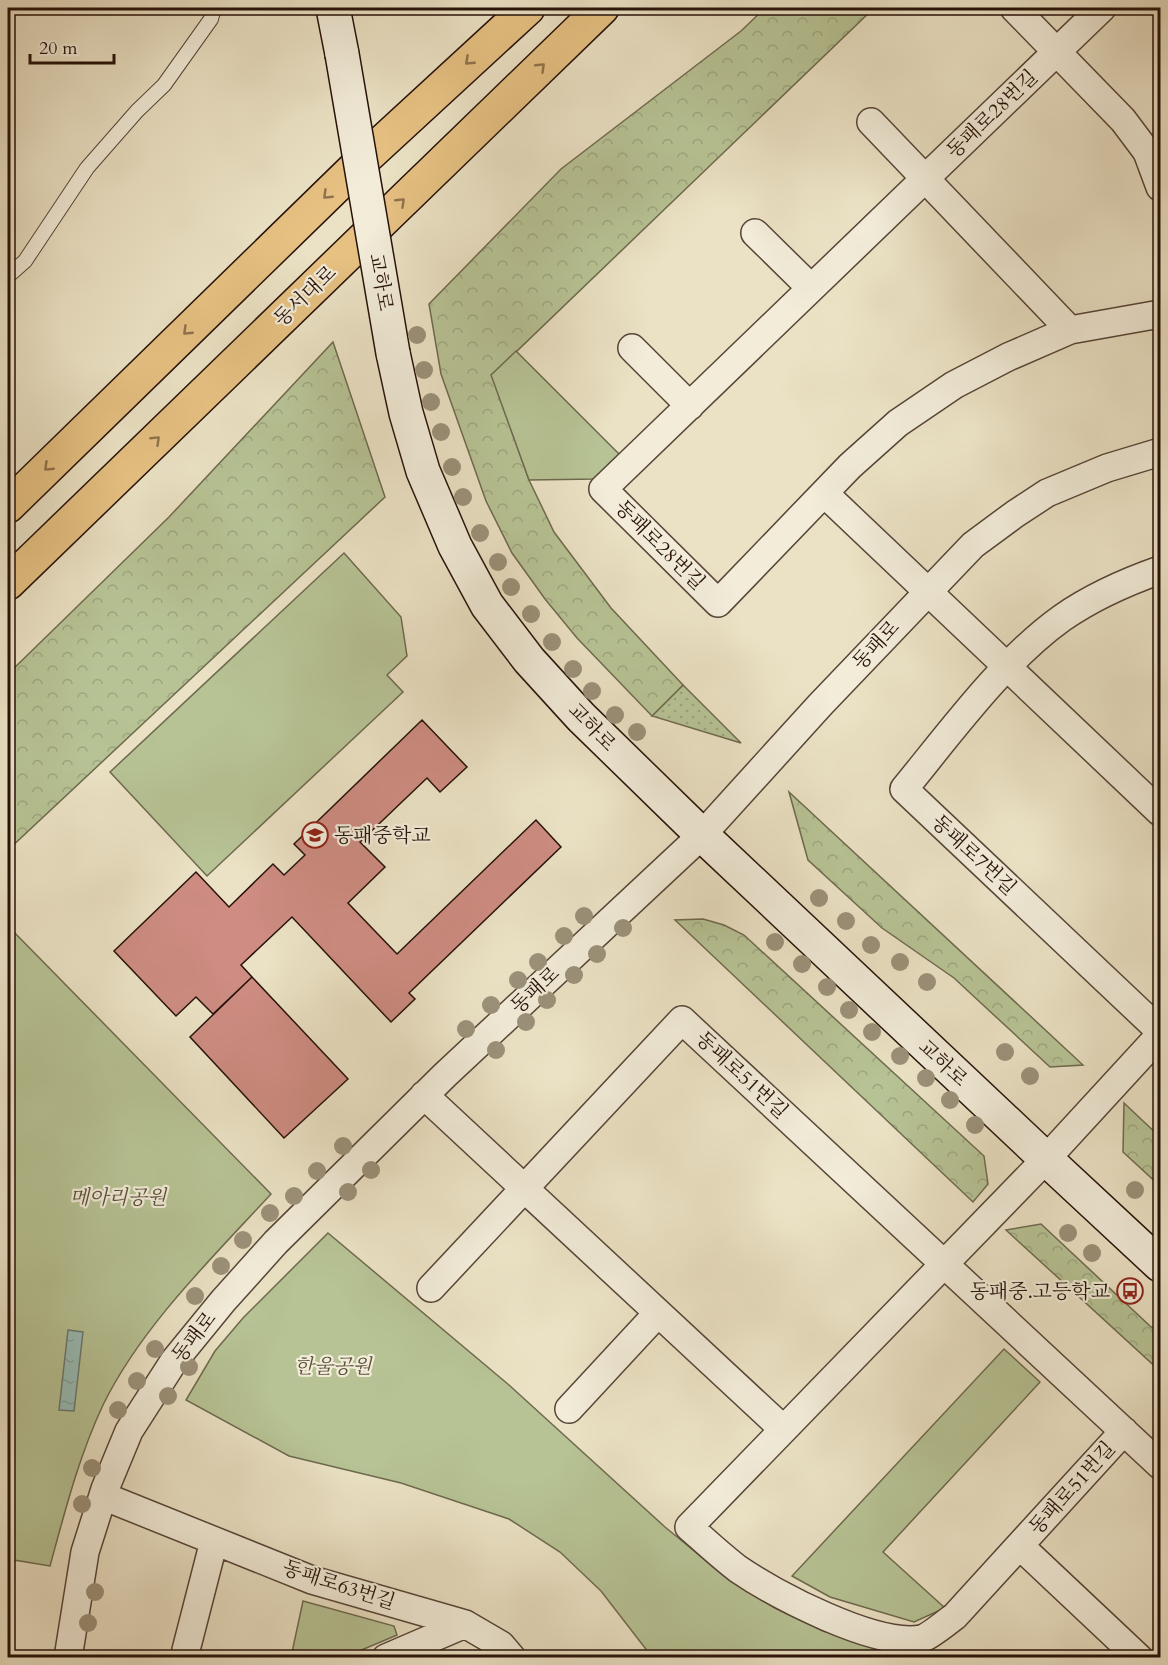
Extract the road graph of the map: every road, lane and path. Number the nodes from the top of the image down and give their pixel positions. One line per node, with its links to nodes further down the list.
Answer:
1 (214, 8): 12 (lane)
2 (333, 8): 28 (street, 교하로, bridge)
3 (528, 8): 21 (highway, one-way to 21)
4 (602, 8): 19 (highway, 동서대로, one-way to 4)
5 (1014, 8): 7 (street)
6 (1102, 8): 7 (street, 동패로28번길)
7 (1058, 51): 9 (street, 동패로28번길); 10 (street)
8 (871, 122): 9 (street)
9 (926, 177): 13 (street, 동패로28번길); 15 (street)
10 (1161, 187)
11 (755, 232): 13 (street)
12 (8, 276)
13 (811, 288): 17 (street, 동패로28번길)
14 (1161, 314): 15 (street, 동패로28번길)
15 (1070, 330): 20 (street, 동패로28번길)
16 (632, 348): 17 (street)
17 (690, 406): 20 (street, 동패로28번길)
18 (1161, 452): 25 (street, 동패로)
19 (133, 462): 23 (highway, 동서대로); 24 (highway)
20 (824, 493): 25 (street)
21 (8, 506)
22 (1155, 579): 26 (street, 동패로7번길)
23 (8, 583)
24 (8, 590)
25 (928, 591): 26 (street); 28 (street, 동패로)
26 (1008, 667): 27 (street); 29 (street, 동패로7번길)
27 (1161, 812)
28 (702, 835): 30 (street, 동패로); 31 (street, 교하로)
29 (1161, 1033): 31 (street, 동패로7번길)
30 (424, 1095): 32 (street); 41 (street, 동패로)
31 (1046, 1159): 33 (street, 동패로51번길); 34 (street, 교하로)
32 (524, 1188): 33 (street, 동패로51번길); 35 (street, 동패로51번길); 36 (street)
33 (944, 1263): 38 (street, 동패로51번길); 39 (street, 동패로51번길)
34 (1161, 1265)
35 (431, 1288)
36 (658, 1313): 37 (street); 38 (street)
37 (569, 1409)
38 (783, 1429): 43 (street, 동패로51번길)
39 (1124, 1431): 40 (street, 동패로51번길); 43 (street, 동패로51번길)
40 (1161, 1465)
41 (103, 1496): 42 (street, 동패로63번길); 45 (street, 동패로)
42 (214, 1541): 44 (street, 동패로63번길); 46 (street)
43 (1020, 1545): 49 (street, 동패로51번길)
44 (465, 1624): 47 (street); 48 (street, 동패로63번길)
45 (68, 1658)
46 (185, 1658)
47 (386, 1658)
48 (512, 1658)
49 (1139, 1658)

